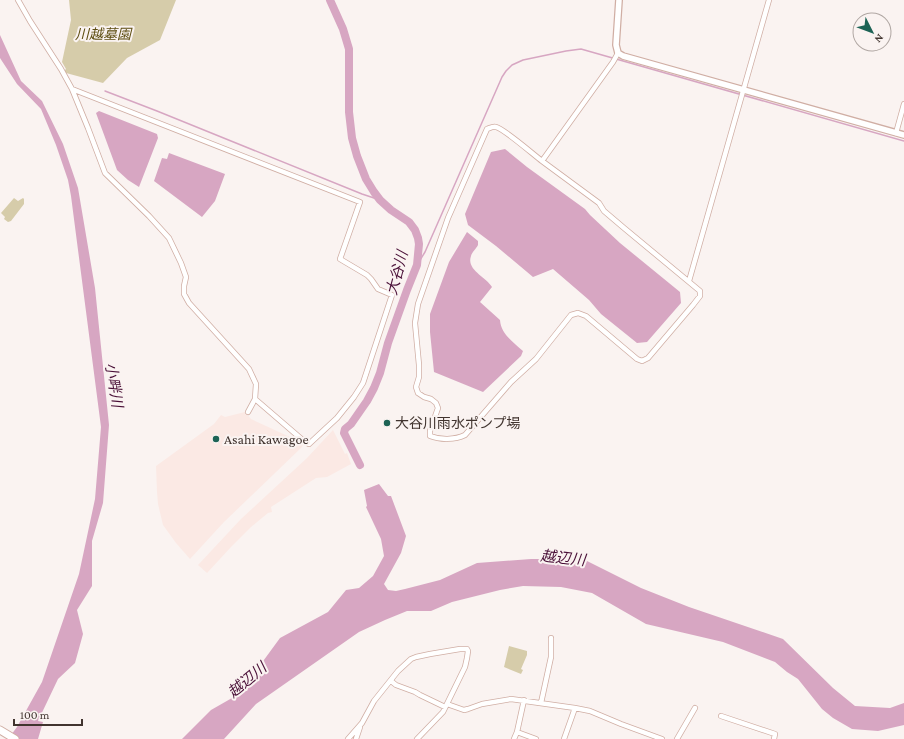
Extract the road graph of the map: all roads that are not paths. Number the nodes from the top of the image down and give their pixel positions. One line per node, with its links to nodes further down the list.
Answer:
1 (18, 0): 5 (street)
2 (619, 0): 4 (street)
3 (769, 0): 6 (street)
4 (618, 53): 6 (street); 10 (street)
5 (72, 89): 12 (street); 12 (street)
6 (744, 90): 8 (street); 11 (street)
7 (904, 104): 8 (street)
8 (896, 133): 9 (street)
9 (904, 135)
10 (542, 161): 11 (street); 11 (street)
11 (689, 281)
12 (255, 399): 13 (street)
13 (248, 412)
14 (551, 638): 17 (street)
15 (391, 681): 18 (street); 18 (street); 22 (street)
16 (524, 700): 17 (street); 18 (street); 24 (street)
17 (541, 703): 19 (street)
18 (446, 705): 28 (street)
19 (575, 708): 31 (street); 32 (street)
20 (695, 708): 33 (street)
21 (721, 716): 34 (street)
22 (362, 723): 26 (street); 27 (street)
23 (0, 730): 25 (highway)
24 (517, 732): 29 (street); 30 (street)
25 (15, 739)
26 (348, 739)
27 (356, 739)
28 (417, 739)
29 (514, 739)
30 (536, 739)
31 (564, 739)
32 (662, 739)
33 (677, 739)
34 (774, 739)

